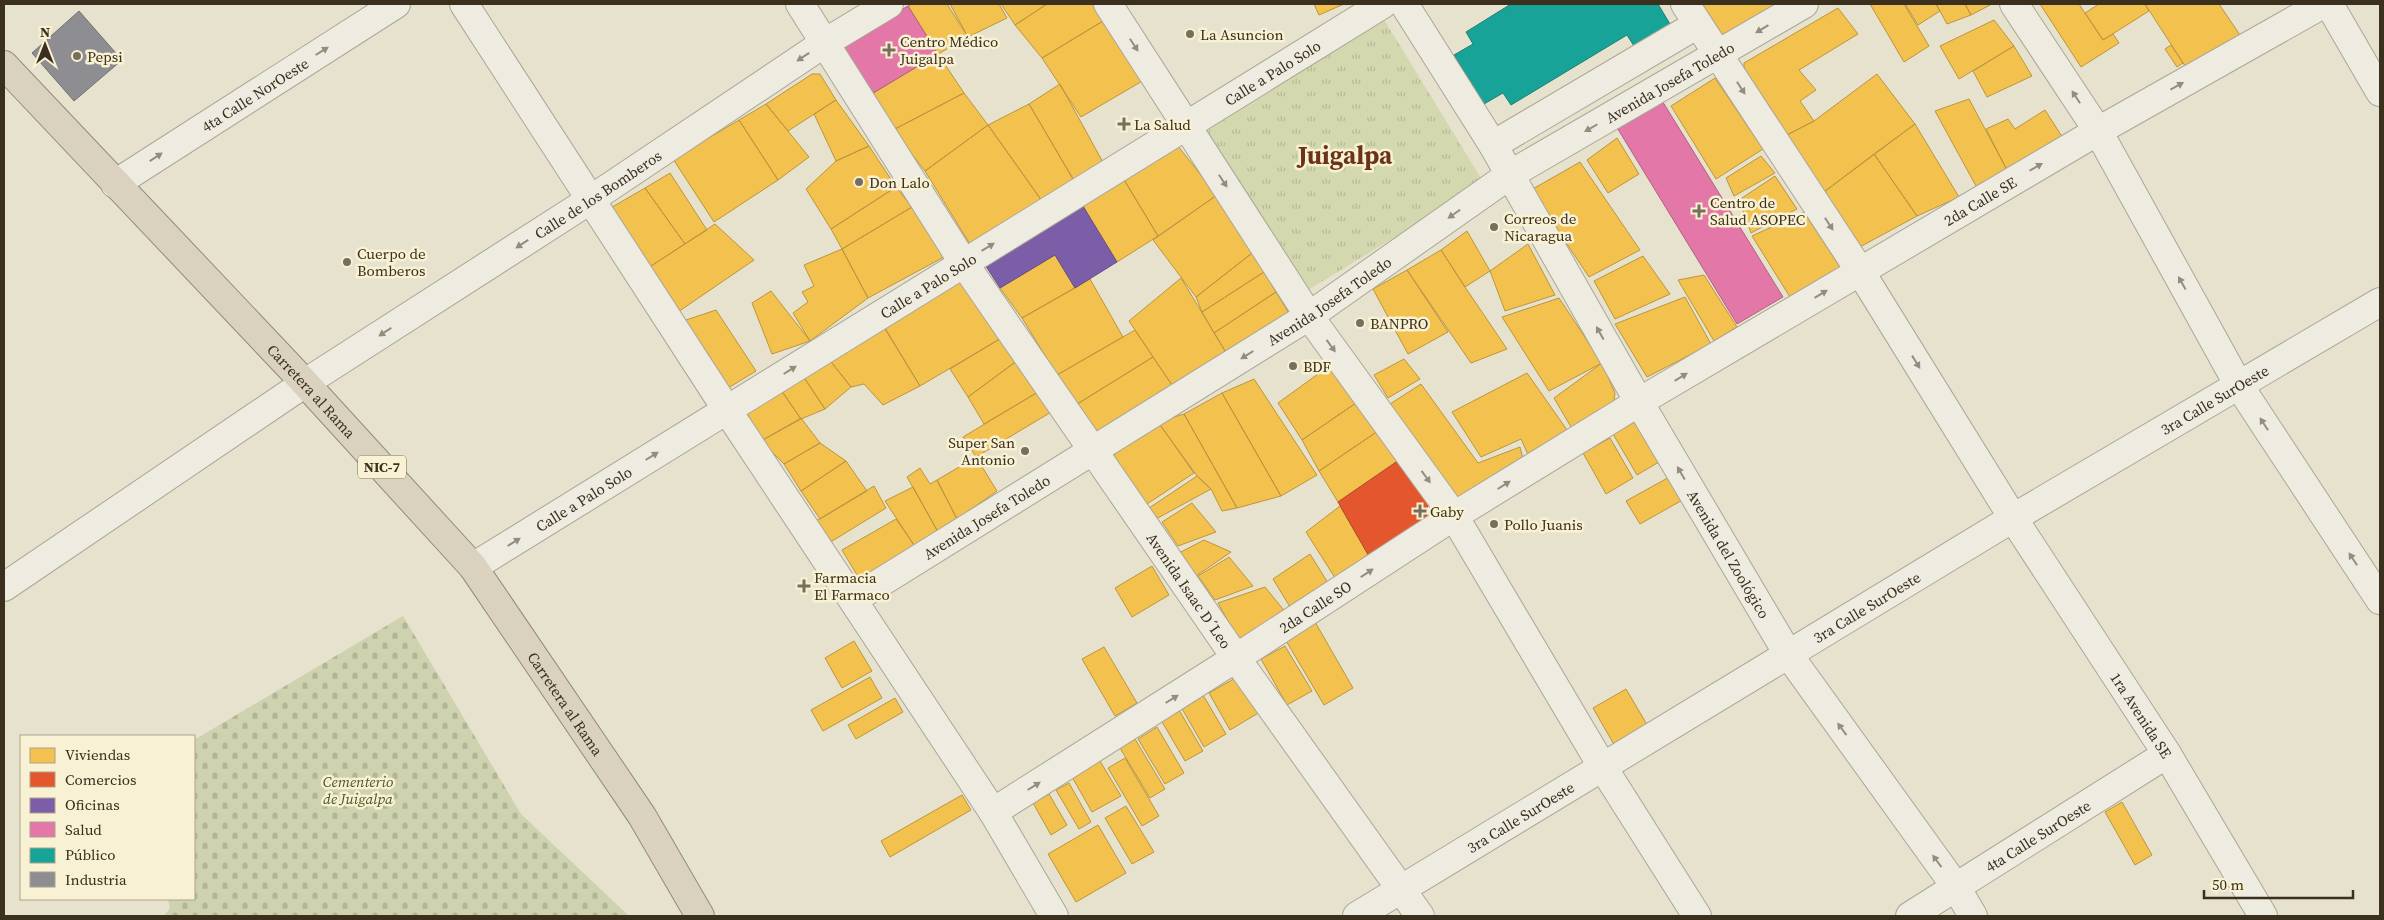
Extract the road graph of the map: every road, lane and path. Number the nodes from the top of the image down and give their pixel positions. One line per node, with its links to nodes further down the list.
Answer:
1 (396, 4): 21 (street, 4ta Calle NorOeste, one-way to 1)
2 (464, 4): 22 (street)
3 (800, 4): 13 (street, Avenida Isaac D´Leo)
4 (889, 4): 13 (street, Calle de los Bomberos)
5 (1108, 4): 17 (street, one-way to 17)
6 (1383, 4): 17 (street, Calle a Palo Solo)
7 (1404, 4): 19 (street, Avenida del Zoológico)
8 (1804, 4): 14 (street, Avenida Josefa Toledo, one-way to 14)
9 (2014, 4): 18 (street, one-way to 9)
10 (2323, 4): 18 (street, 2da Calle SE, one-way to 10)
11 (2329, 4): 16 (street)
12 (1691, 14): 14 (street, 1ra Avenida SE); 19 (street)
13 (826, 42): 22 (street, Calle de los Bomberos, one-way to 22); 23 (street, Avenida Isaac D´Leo)
14 (1719, 54): 20 (street, Avenida Josefa Toledo, one-way to 20); 24 (street, 1ra Avenida SE, one-way to 24)
15 (7, 76): 21 (highway, Carretera al Rama / NIC-7)
16 (2380, 92)
17 (1187, 125): 23 (street, Calle a Palo Solo, one-way to 17); 26 (street, one-way to 26)
18 (2098, 131): 24 (street, 2da Calle SE, one-way to 18); 28 (street, one-way to 18)
19 (1493, 145): 20 (street, Avenida del Zoológico)
20 (1511, 174): 26 (street, Avenida Josefa Toledo, one-way to 26); 29 (street, Avenida del Zoológico, one-way to 20)
21 (115, 184): 27 (highway, Carretera al Rama / NIC-7)
22 (590, 200): 27 (street, Calle de los Bomberos, one-way to 27); 30 (street)
23 (963, 262): 30 (street, Calle a Palo Solo, one-way to 23); 31 (street, Avenida Isaac D´Leo)
24 (1860, 271): 29 (street, 2da Calle SE, one-way to 24); 33 (street, 1ra Avenida SE, one-way to 33)
25 (2380, 302): 28 (street, 3ra Calle SurOeste)
26 (1309, 316): 31 (street, Avenida Josefa Toledo, one-way to 31); 32 (street, one-way to 32)
27 (306, 383): 34 (highway, Carretera al Rama / NIC-7); 35 (street, Calle de los Bomberos)
28 (2238, 384): 33 (street, 3ra Calle SurOeste); 37 (street, one-way to 28)
29 (1639, 402): 32 (street, 2da Calle SO, one-way to 29); 38 (street, Avenida del Zoológico, one-way to 29)
30 (727, 410): 34 (street, Calle a Palo Solo, one-way to 30); 36 (street)
31 (1092, 451): 36 (street, Avenida Josefa Toledo); 39 (street, Avenida Isaac D´Leo)
32 (1454, 516): 39 (street, 2da Calle SO, one-way to 32); 41 (street)
33 (2013, 518): 38 (street, 3ra Calle SurOeste); 40 (street, 1ra Avenida SE)
34 (473, 568): 46 (highway, Carretera al Rama / NIC-7)
35 (4, 587)
36 (854, 599): 42 (street)
37 (2380, 600)
38 (1788, 654): 41 (street, 3ra Calle SurOeste); 43 (street, Avenida del Zoológico, one-way to 38)
39 (1236, 658): 42 (street, 2da Calle SO, one-way to 39); 44 (street, Avenida Isaac D´Leo)
40 (2167, 754): 43 (street, 4ta Calle SurOeste); 52 (street, 1ra Avenida SE)
41 (1602, 766): 44 (street, 3ra Calle SurOeste); 49 (street)
42 (993, 812): 45 (street)
43 (1956, 887): 50 (street, 4ta Calle SurOeste); 51 (street, Avenida del Zoológico)
44 (1402, 889): 47 (street, 3ra Calle SurOeste); 48 (street, Avenida Isaac D´Leo)
45 (1043, 912)
46 (700, 916)
47 (1357, 916)
48 (1420, 916)
49 (1697, 916)
50 (1910, 916)
51 (1973, 916)
52 (2263, 916)

